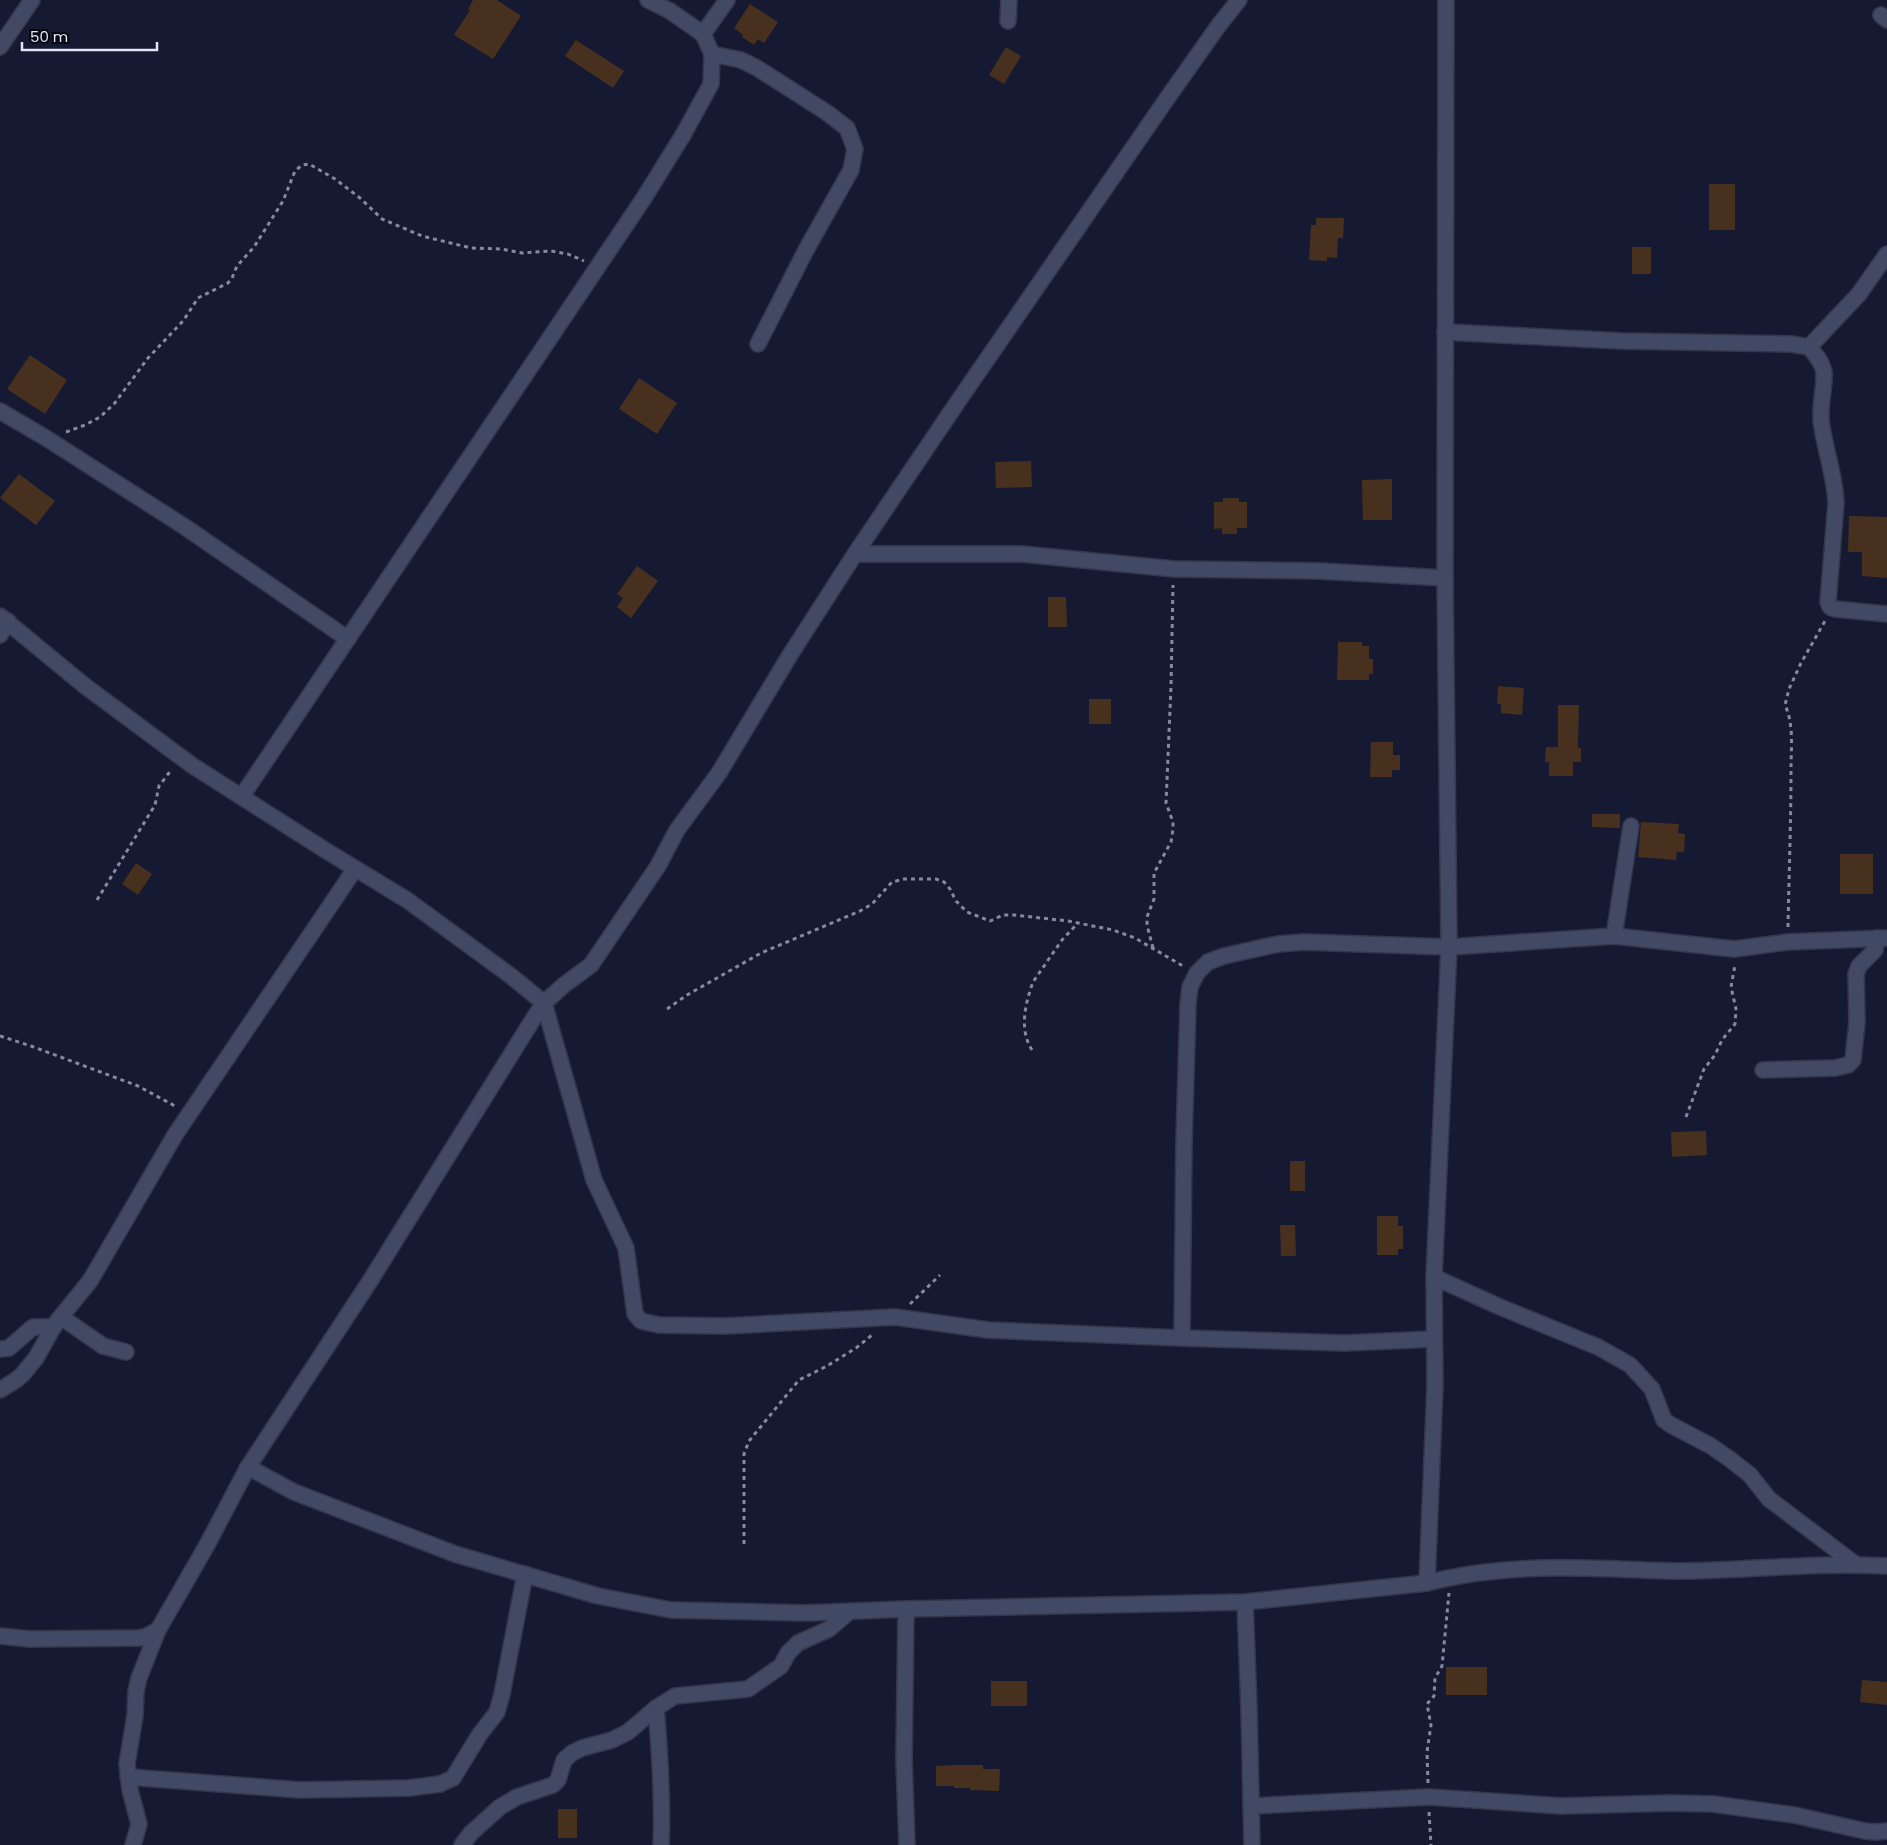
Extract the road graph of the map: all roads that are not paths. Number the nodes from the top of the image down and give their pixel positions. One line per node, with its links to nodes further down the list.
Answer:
1 (32, 0): 9 (street)
2 (648, 0): 8 (street)
3 (727, 0): 8 (street)
4 (1009, 0): 7 (street)
5 (1239, 0): 16 (street)
6 (1446, 0): 12 (street)
7 (1008, 21)
8 (704, 34): 10 (street)
9 (0, 47)
10 (712, 54): 13 (street); 21 (street)
11 (1887, 254): 14 (street)
12 (1445, 332): 14 (street); 17 (street)
13 (758, 344)
14 (1809, 346): 18 (street)
15 (0, 411): 21 (street)
16 (856, 554): 17 (street); 28 (street)
17 (1445, 578): 27 (street)
18 (1887, 614)
19 (4, 618): 20 (street); 22 (street)
20 (0, 635)
21 (348, 639): 22 (street)
22 (242, 796): 24 (street)
23 (1631, 826): 25 (street)
24 (355, 869): 28 (street); 31 (street)
25 (1614, 936): 26 (street); 27 (street)
26 (1882, 938): 29 (street)
27 (1450, 947): 30 (street); 32 (street)
28 (544, 1004): 32 (street); 37 (street)
29 (1763, 1070)
30 (1434, 1277): 33 (street); 38 (street)
31 (58, 1322): 34 (street); 35 (street); 36 (street)
32 (1182, 1338): 33 (street)
33 (1434, 1338): 41 (street)
34 (0, 1349)
35 (126, 1352)
36 (0, 1390)
37 (248, 1467): 40 (street); 45 (street)
38 (1855, 1564): 39 (street); 41 (street)
39 (1887, 1566)
40 (525, 1574): 44 (street); 48 (street)
41 (1427, 1583): 42 (street)
42 (1245, 1602): 43 (street); 49 (street)
43 (906, 1609): 44 (street); 54 (street)
44 (850, 1611): 47 (street)
45 (158, 1630): 46 (street); 48 (street)
46 (0, 1636)
47 (656, 1708): 52 (street); 53 (street)
48 (128, 1777): 51 (street)
49 (1251, 1806): 50 (street); 55 (street)
50 (1887, 1831)
51 (133, 1845)
52 (462, 1845)
53 (661, 1845)
54 (907, 1845)
55 (1252, 1845)

